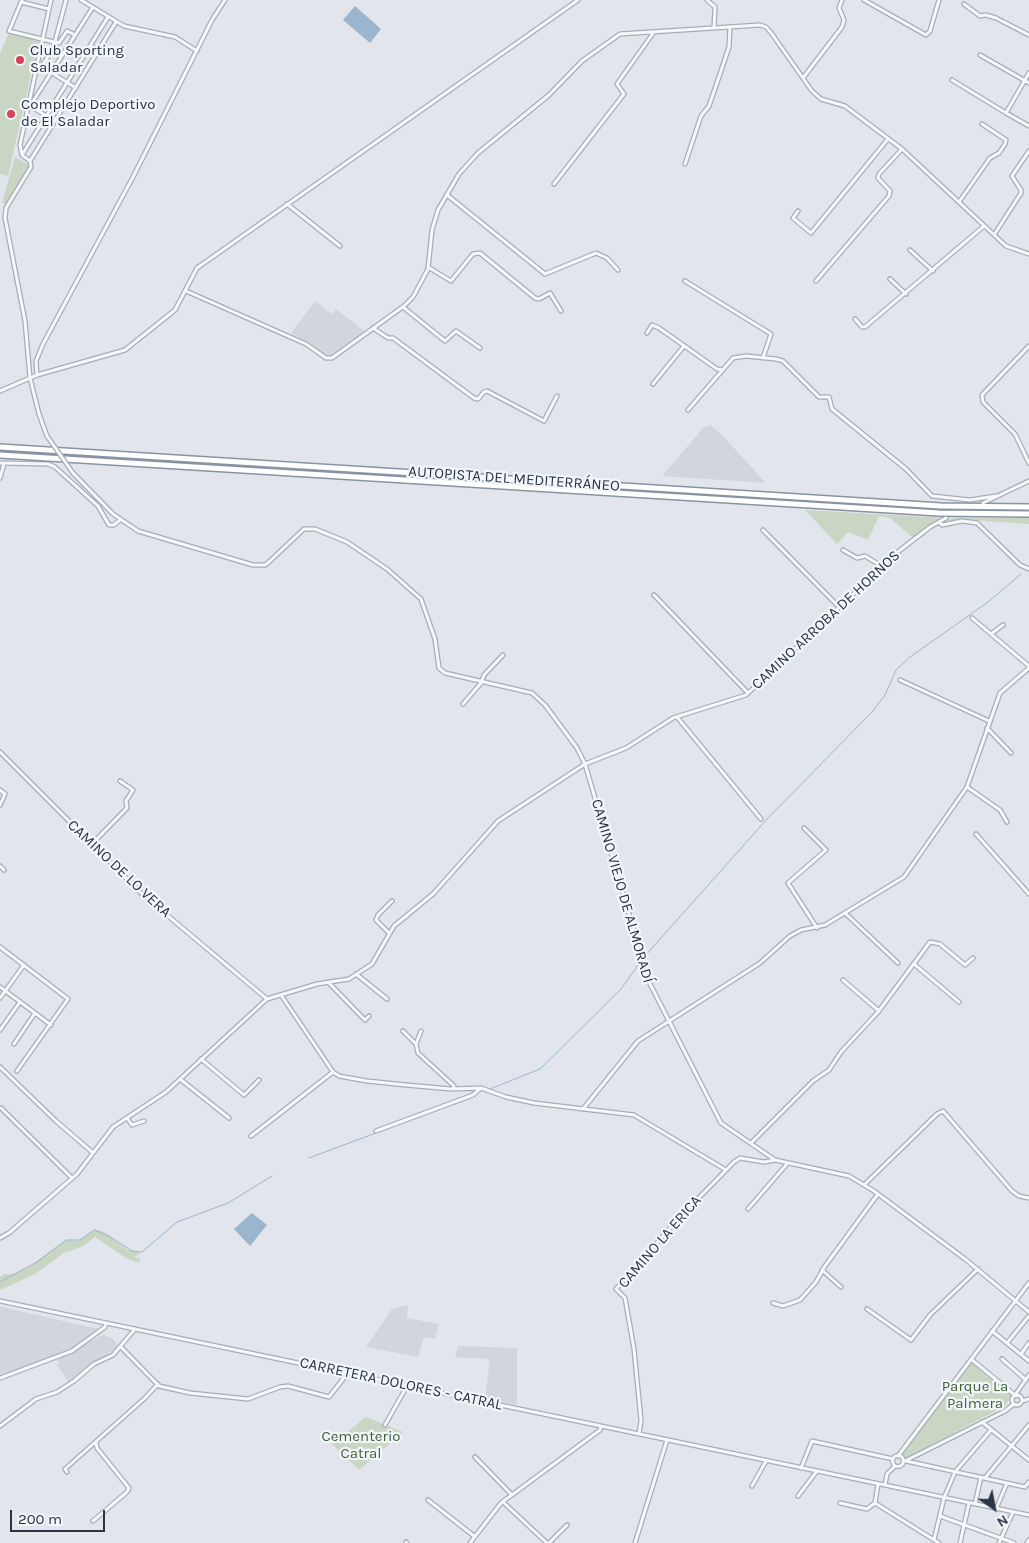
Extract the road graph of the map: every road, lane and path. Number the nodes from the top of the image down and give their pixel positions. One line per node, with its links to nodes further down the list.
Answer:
1 (51, 0): 13 (street)
2 (66, 0): 22 (street)
3 (81, 0): 12 (street)
4 (225, 0): 25 (street)
5 (578, 0): 56 (street)
6 (707, 0): 17 (street)
7 (842, 0): 31 (street)
8 (864, 0): 9 (street)
9 (939, 0)
10 (22, 1): 13 (street); 21 (street)
11 (964, 4): 19 (street)
12 (93, 7): 14 (street); 20 (street)
13 (49, 9): 21 (street)
14 (108, 18): 15 (street); 23 (street)
15 (116, 22): 24 (street, CAMINO VIEJO DE ALMORADÍ); 25 (street)
16 (730, 27): 17 (street); 31 (street); 52 (street)
17 (714, 28): 18 (street)
18 (654, 32): 53 (street); 54 (street)
19 (1029, 35)
20 (75, 36): 22 (street); 29 (street)
21 (42, 38): 22 (street); 27 (street)
22 (54, 42): 28 (street)
23 (91, 46): 24 (street); 34 (street)
24 (99, 51): 36 (street, CAMINO VIEJO DE ALMORADÍ)
25 (197, 51): 81 (street)
26 (980, 55): 33 (street)
27 (36, 63): 28 (street); 37 (street)
28 (42, 66): 29 (street)
29 (52, 72): 34 (street); 38 (street)
30 (1029, 73): 33 (street)
31 (803, 78): 45 (street)
32 (952, 80): 40 (street)
33 (1025, 80): 35 (street); 40 (street)
34 (67, 82): 36 (street); 41 (street)
35 (1029, 83)
36 (76, 88): 42 (street, CAMINO VIEJO DE ALMORADÍ)
37 (29, 96): 38 (street); 39 (street)
38 (35, 98): 39 (street)
39 (29, 106): 41 (street); 46 (street)
40 (1006, 113): 44 (street)
41 (46, 116): 42 (street); 47 (street)
42 (55, 121): 51 (street, CAMINO VIEJO DE ALMORADÍ)
43 (982, 124): 55 (street)
44 (1029, 126)
45 (888, 139): 48 (street); 57 (street)
46 (21, 140): 47 (street); 50 (street)
47 (28, 145): 50 (street)
48 (902, 149): 55 (street); 67 (street)
49 (1029, 151): 59 (street)
50 (22, 155): 51 (street)
51 (30, 161): 82 (street, CAMINO VIEJO DE ALMORADÍ)
52 (685, 164)
53 (554, 184)
54 (447, 195): 63 (street); 64 (street)
55 (959, 202): 58 (street)
56 (287, 204): 60 (street); 69 (street)
57 (798, 211)
58 (984, 226): 59 (street); 65 (street)
59 (994, 235): 62 (street)
60 (340, 246)
61 (910, 250): 65 (street)
62 (1029, 254)
63 (428, 267): 71 (street); 72 (street)
64 (618, 270)
65 (933, 271): 70 (street)
66 (890, 279): 70 (street)
67 (816, 281)
68 (685, 282): 79 (street)
69 (186, 291): 74 (street); 81 (street)
70 (906, 294): 73 (street)
71 (403, 307): 74 (street); 78 (street)
72 (561, 311)
73 (854, 319)
74 (373, 328): 85 (street)
75 (647, 333): 76 (street)
76 (684, 346): 80 (street); 83 (street)
77 (1029, 346): 89 (street)
78 (480, 348)
79 (763, 358): 80 (street); 93 (street)
80 (725, 370): 86 (street)
81 (37, 375): 82 (street)
82 (30, 378): 84 (street); 98 (street, CAMINO VIEJO DE ALMORADÍ, bridge)
83 (653, 384)
84 (0, 391)
85 (557, 396)
86 (688, 410)
87 (0, 447): 95 (highway, AUTOPISTA DEL MEDITERRÁNEO)
88 (0, 455): 96 (highway, AUTOPISTA DEL MEDITERRÁNEO)
89 (1029, 463)
90 (2, 464): 91 (street); 98 (street)
91 (0, 478)
92 (1029, 480): 93 (street)
93 (996, 496): 94 (street)
94 (983, 503)
95 (1029, 507)
96 (1029, 514)
97 (946, 518): 99 (street, CAMINO ARROBA DE HORNOS)
98 (120, 520): 112 (street, CAMINO VIEJO DE ALMORADÍ)
99 (939, 522): 102 (street, CAMINO ARROBA DE HORNOS); 103 (street)
100 (763, 530): 105 (street)
101 (843, 550): 102 (street)
102 (883, 567): 105 (street, CAMINO ARROBA DE HORNOS)
103 (1029, 569)
104 (654, 595): 113 (street)
105 (839, 607): 113 (street, CAMINO ARROBA DE HORNOS)
106 (972, 618): 108 (street)
107 (1003, 625): 108 (street)
108 (991, 634): 110 (street)
109 (503, 655): 112 (street)
110 (1029, 667): 116 (street)
111 (900, 680): 116 (street)
112 (482, 681): 114 (street); 120 (street, CAMINO VIEJO DE ALMORADÍ)
113 (748, 693): 115 (street, CAMINO ARROBA DE HORNOS)
114 (463, 704)
115 (677, 717): 120 (street, CAMINO ARROBA DE HORNOS); 125 (street)
116 (990, 721): 117 (street)
117 (987, 728): 119 (street); 122 (street)
118 (0, 752): 129 (street, CAMINO DE LO VERA)
119 (1011, 753)
120 (585, 764): 136 (street, CAMINO ARROBA DE HORNOS); 156 (street, CAMINO VIEJO DE ALMORADÍ)
121 (120, 781): 129 (street)
122 (967, 787): 126 (street); 134 (street)
123 (0, 790): 124 (street)
124 (0, 805)
125 (761, 819)
126 (1007, 822)
127 (804, 828): 135 (street)
128 (976, 834): 132 (street)
129 (92, 844): 149 (street, CAMINO DE LO VERA)
130 (0, 866): 131 (street)
131 (4, 870)
132 (1029, 894)
133 (392, 901): 136 (street)
134 (845, 913): 135 (street); 139 (street)
135 (817, 928): 156 (street)
136 (389, 933): 142 (street, CAMINO ARROBA DE HORNOS)
137 (0, 947): 141 (street)
138 (973, 958): 140 (street)
139 (898, 963)
140 (914, 964): 152 (street); 153 (street)
141 (24, 965): 146 (street); 157 (street)
142 (356, 974): 144 (street, CAMINO ARROBA DE HORNOS); 150 (street)
143 (843, 980): 153 (street)
144 (328, 982): 147 (street, CAMINO ARROBA DE HORNOS); 155 (street)
145 (0, 986): 146 (street)
146 (5, 991): 148 (street); 151 (street)
147 (281, 996): 149 (street, CAMINO ARROBA DE HORNOS); 166 (street)
148 (0, 998)
149 (267, 999): 163 (street)
150 (387, 999)
151 (20, 1002): 154 (street); 158 (street)
152 (959, 1002)
153 (879, 1011): 178 (street)
154 (35, 1013): 157 (street); 161 (street)
155 (369, 1016)
156 (667, 1022): 172 (street); 178 (street, CAMINO VIEJO DE ALMORADÍ)
157 (51, 1025): 165 (street)
158 (0, 1030)
159 (403, 1031): 162 (street)
160 (421, 1032): 162 (street)
161 (14, 1044)
162 (416, 1044): 170 (street)
163 (201, 1059): 167 (street); 168 (street)
164 (0, 1067): 179 (street)
165 (17, 1071)
166 (333, 1072): 170 (street); 177 (street)
167 (180, 1079): 173 (street); 174 (street)
168 (259, 1080)
169 (481, 1088): 170 (street); 172 (street); 176 (street)
170 (454, 1089)
171 (1, 1108): 183 (street)
172 (583, 1109): 182 (street)
173 (127, 1118): 175 (street); 179 (street)
174 (228, 1118)
175 (144, 1121)
176 (376, 1131)
177 (251, 1136)
178 (751, 1143): 180 (street, CAMINO VIEJO DE ALMORADÍ)
179 (92, 1152): 183 (street)
180 (776, 1160): 181 (street, CAMINO VIEJO DE ALMORADÍ); 182 (street, CAMINO LA ERICA)
181 (787, 1164): 184 (street, CAMINO VIEJO DE ALMORADÍ); 187 (street)
182 (726, 1170): 225 (street, CAMINO LA ERICA)
183 (72, 1178): 188 (street)
184 (864, 1185): 185 (street, CAMINO VIEJO DE ALMORADÍ); 186 (street)
185 (878, 1194): 189 (street, CAMINO VIEJO DE ALMORADÍ); 190 (street)
186 (1029, 1198)
187 (748, 1209)
188 (0, 1238)
189 (978, 1269): 194 (street, CAMINO VIEJO DE ALMORADÍ); 196 (street)
190 (822, 1270): 192 (street); 195 (street)
191 (1029, 1284): 194 (street)
192 (841, 1287)
193 (0, 1301): 199 (street, CARRETERA DOLORES - CATRAL)
194 (1015, 1302): 197 (street, CAMINO VIEJO DE ALMORADÍ); 201 (street)
195 (774, 1303)
196 (867, 1309)
197 (1029, 1312)
198 (1029, 1316): 202 (street)
199 (106, 1323): 200 (street, CARRETERA DOLORES - CATRAL); 211 (street)
200 (135, 1329): 204 (street); 209 (street, CARRETERA DOLORES - CATRAL)
201 (992, 1331): 202 (street); 206 (street)
202 (1007, 1343): 205 (street)
203 (1029, 1343): 205 (street)
204 (121, 1347): 213 (street); 222 (street)
205 (1021, 1354): 208 (street)
206 (972, 1359): 215 (street); 229 (street)
207 (1002, 1359): 212 (street)
208 (1029, 1361)
209 (348, 1374): 213 (street); 214 (street, CARRETERA DOLORES - CATRAL)
210 (1029, 1375): 212 (street)
211 (0, 1378)
212 (1026, 1380): 215 (street)
213 (158, 1384): 227 (street)
214 (406, 1386): 220 (street); 223 (street, CARRETERA DOLORES - CATRAL)
215 (1016, 1395): 216 (street); 217 (street)
216 (1025, 1401): 217 (street); 218 (street)
217 (1014, 1404): 219 (street)
218 (1029, 1405)
219 (982, 1422): 224 (street); 234 (street)
220 (386, 1425)
221 (1029, 1425): 228 (street)
222 (0, 1426)
223 (601, 1426): 225 (street, CARRETERA DOLORES - CATRAL); 246 (street)
224 (991, 1430): 228 (street); 239 (street)
225 (639, 1434): 226 (street, CARRETERA DOLORES - CATRAL)
226 (667, 1440): 233 (street, CARRETERA DOLORES - CATRAL); 267 (street)
227 (96, 1442): 238 (street); 259 (street)
228 (1012, 1446): 232 (street); 240 (street)
229 (898, 1456): 231 (street); 234 (street)
230 (475, 1457): 246 (street)
231 (893, 1459): 235 (street); 236 (street)
232 (1029, 1460)
233 (766, 1461): 236 (street, CARRETERA DOLORES - CATRAL); 245 (street)
234 (904, 1462): 235 (street); 239 (street)
235 (895, 1466): 244 (street)
236 (801, 1468): 237 (street, CARRETERA DOLORES - CATRAL)
237 (817, 1471): 243 (street, CARRETERA DOLORES - CATRAL); 247 (street)
238 (67, 1472)
239 (955, 1472): 240 (street); 248 (street)
240 (983, 1478): 241 (street); 254 (street)
241 (1007, 1482): 242 (street); 255 (street)
242 (1029, 1482)
243 (878, 1484): 244 (street, CARRETERA DOLORES - CATRAL); 252 (street)
244 (885, 1485): 248 (street, CARRETERA DOLORES - CATRAL)
245 (752, 1486)
246 (512, 1495): 250 (street)
247 (798, 1496)
248 (944, 1498): 253 (street, CARRETERA DOLORES - CATRAL); 258 (street)
249 (428, 1500): 262 (street)
250 (502, 1502): 262 (street); 266 (street)
251 (840, 1503): 252 (street)
252 (874, 1503): 264 (street)
253 (969, 1503): 254 (street, CARRETERA DOLORES - CATRAL); 261 (street)
254 (974, 1504): 255 (street, CARRETERA DOLORES - CATRAL)
255 (996, 1509): 256 (street, CARRETERA DOLORES - CATRAL)
256 (1013, 1512): 257 (street, CARRETERA DOLORES - CATRAL); 263 (street)
257 (1029, 1515)
258 (940, 1516): 261 (street); 264 (street)
259 (93, 1521)
260 (567, 1524): 266 (street)
261 (964, 1525): 263 (street); 269 (street)
262 (474, 1536): 265 (street)
263 (1001, 1538): 270 (street); 271 (street)
264 (934, 1540): 268 (street)
265 (470, 1543)
266 (548, 1543)
267 (635, 1543)
268 (939, 1543)
269 (960, 1543)
270 (999, 1543)
271 (1014, 1543)

